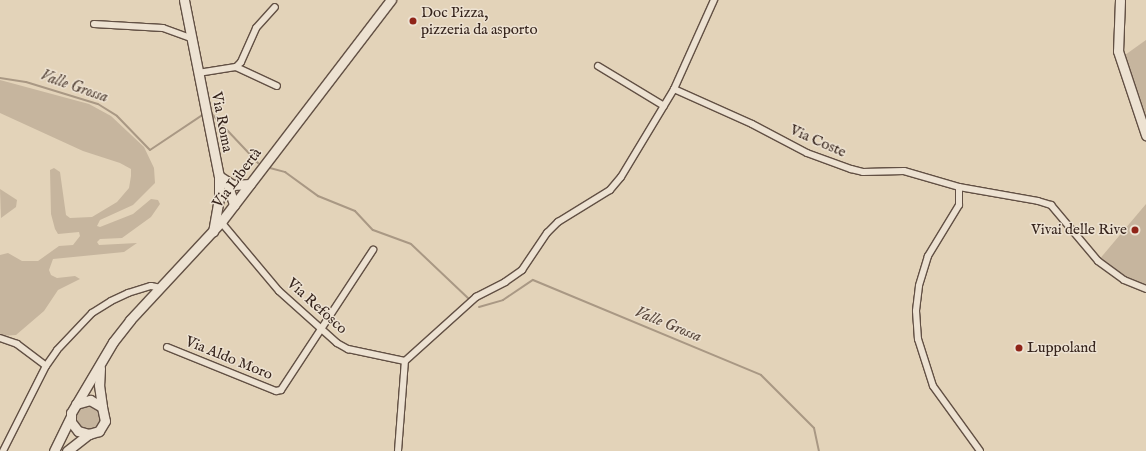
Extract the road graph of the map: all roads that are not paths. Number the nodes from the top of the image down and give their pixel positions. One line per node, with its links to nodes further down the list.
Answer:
1 (184, 0): 7 (main road, Via Roma)
2 (391, 0): 17 (main road, Via Libertà)
3 (714, 0): 12 (street)
4 (1120, 0): 14 (main road)
5 (275, 7): 9 (street)
6 (94, 24): 7 (street)
7 (191, 38): 10 (main road, Via Roma)
8 (598, 66): 13 (street)
9 (236, 67): 10 (street, Via Roma); 11 (street)
10 (198, 73): 15 (main road, Via Roma)
11 (277, 86)
12 (674, 89): 13 (street); 18 (street, Via Coste)
13 (664, 106): 29 (street)
14 (1146, 136)
15 (219, 176): 16 (main road, Via Roma); 19 (main road, Via Roma)
16 (226, 183): 17 (main road); 20 (main road, Via Roma)
17 (250, 184): 20 (main road, Via Libertà)
18 (959, 187): 25 (street, Via Coste); 40 (street)
19 (219, 198): 20 (main road); 22 (main road, Via Roma)
20 (234, 204): 21 (main road, Via Libertà)
21 (221, 222): 22 (main road, Via Libertà); 26 (street, Via Refosco)
22 (213, 231): 24 (main road, Via Libertà)
23 (373, 250): 26 (street, Via Aldo Moro)
24 (161, 288): 30 (street); 31 (main road, Via Libertà)
25 (1146, 289)
26 (320, 330): 28 (street, Via Aldo Moro); 29 (street, Via Refosco)
27 (0, 338): 30 (street)
28 (168, 346)
29 (405, 362): 39 (street)
30 (46, 366): 36 (street)
31 (100, 368): 32 (main road, Via Libertà); 33 (main road, Via Libertà)
32 (76, 404): 33 (main road); 34 (main road)
33 (102, 407): 35 (main road)
34 (71, 416): 35 (main road); 37 (main road)
35 (89, 434): 38 (main road)
36 (2, 451)
37 (54, 451)
38 (67, 451)
39 (398, 451)
40 (980, 451)

